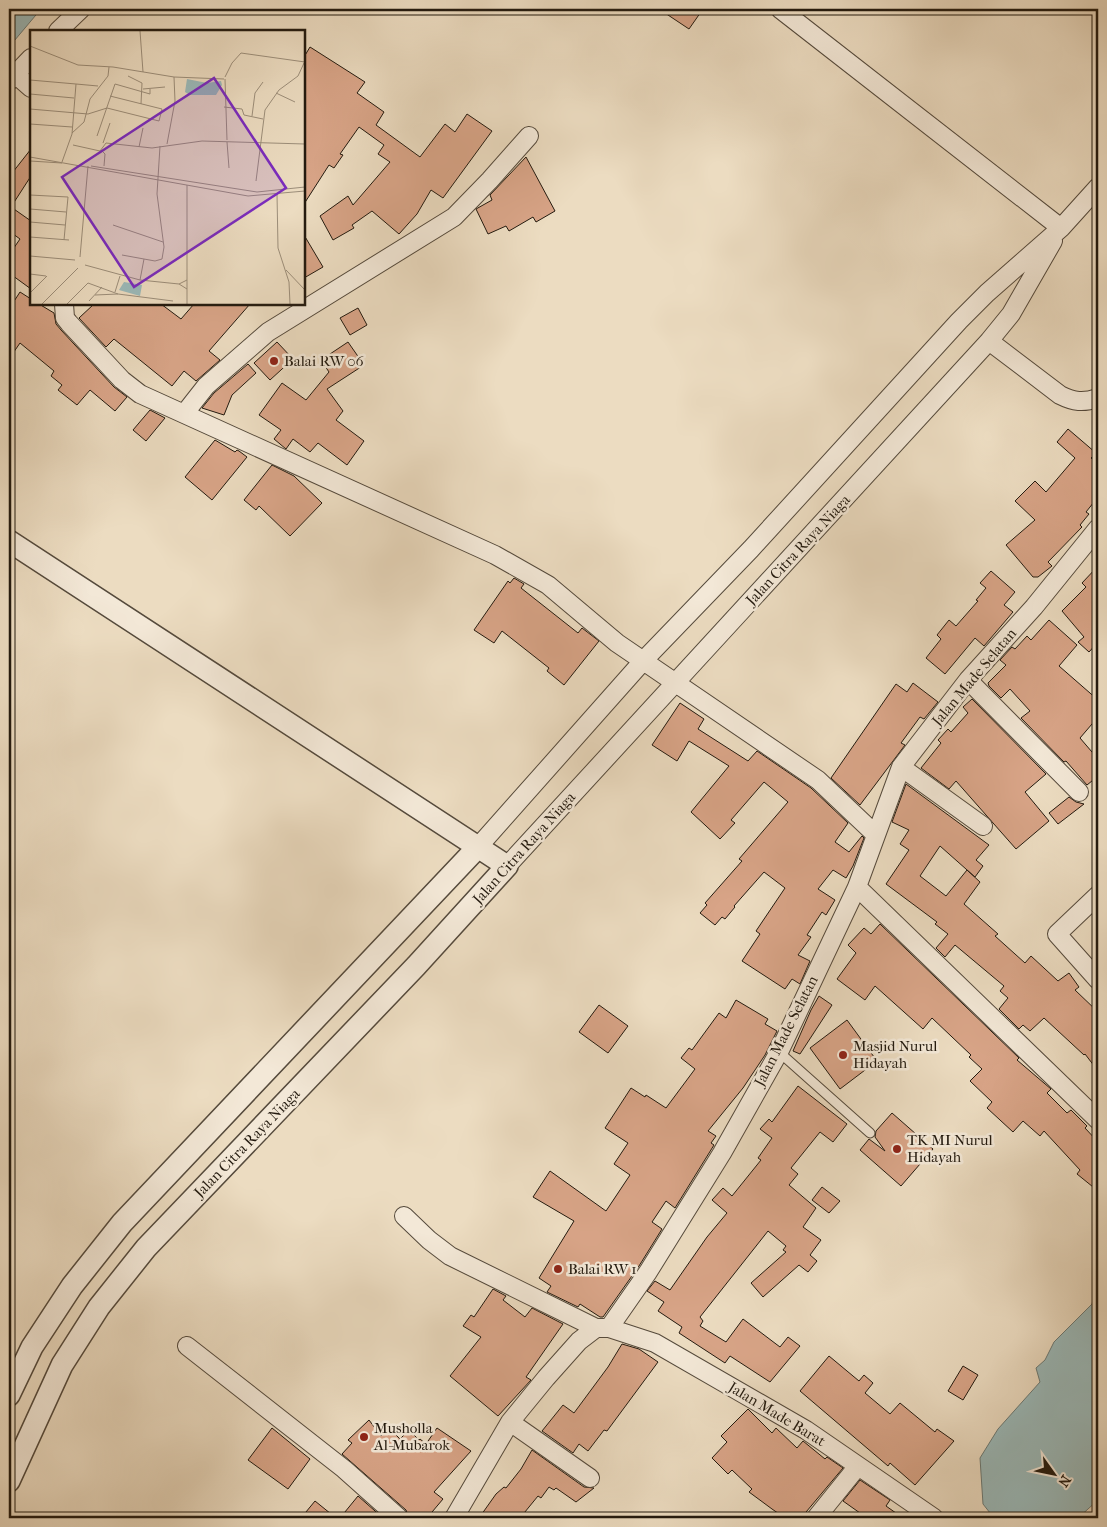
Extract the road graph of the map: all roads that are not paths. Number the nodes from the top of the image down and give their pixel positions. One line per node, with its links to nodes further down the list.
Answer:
1 (81, 9): 3 (street)
2 (780, 9): 9 (street)
3 (59, 30)
4 (30, 59): 5 (street)
5 (12, 78): 6 (street)
6 (30, 87)
7 (529, 136): 13 (street)
8 (1098, 187): 9 (street, Jalan Citra Raya Niaga)
9 (1061, 228): 11 (street, Jalan Citra Raya Niaga); 16 (street, Jalan Citra Raya Niaga)
10 (64, 305): 13 (street)
11 (989, 340): 12 (street); 18 (street, Jalan Citra Raya Niaga)
12 (1098, 398)
13 (184, 414): 16 (street)
14 (1098, 528): 17 (street, Jalan Made Selatan)
15 (9, 542): 23 (street)
16 (643, 661): 18 (street); 23 (street, Jalan Citra Raya Niaga)
17 (968, 680): 19 (street, Jalan Made Selatan); 20 (street)
18 (675, 681): 22 (street); 24 (street, Jalan Citra Raya Niaga)
19 (901, 767): 21 (street); 22 (street, Jalan Made Selatan)
20 (1079, 792)
21 (983, 826)
22 (875, 834): 25 (street, Jalan Made Selatan)
23 (478, 847): 24 (street); 34 (street, Jalan Citra Raya Niaga)
24 (507, 866): 36 (street, Jalan Citra Raya Niaga)
25 (857, 887): 28 (street, Jalan Made Selatan); 29 (street)
26 (1098, 895): 27 (street)
27 (1098, 980)
28 (779, 1052): 30 (lane); 32 (street, Jalan Made Selatan)
29 (1098, 1120)
30 (870, 1132)
31 (404, 1216): 32 (street, Jalan Made Barat)
32 (603, 1328): 35 (street, Jalan Made Selatan); 37 (street, Jalan Made Barat)
33 (187, 1346): 40 (street)
34 (9, 1395)
35 (510, 1422): 38 (street); 41 (street, Jalan Made Selatan)
36 (14, 1451): 39 (street, Jalan Citra Raya Niaga)
37 (858, 1466): 42 (street); 43 (street, Jalan Made Barat)
38 (590, 1478)
39 (9, 1481)
40 (399, 1518)
41 (454, 1518)
42 (816, 1518)
43 (934, 1518)

